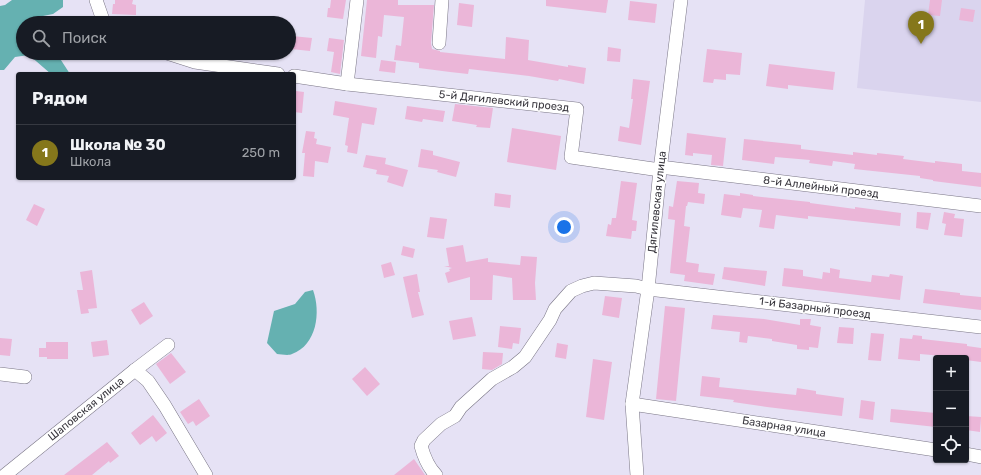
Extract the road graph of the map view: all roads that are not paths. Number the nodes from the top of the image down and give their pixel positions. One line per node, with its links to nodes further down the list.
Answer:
1 (96, 0): 5 (street)
2 (357, 0): 10 (street)
3 (442, 0): 6 (street)
4 (681, 0): 11 (street, Дягилевская улица)
5 (102, 16)
6 (439, 43)
7 (189, 60): 8 (street)
8 (264, 72)
9 (296, 76): 10 (street, 5-й Дягилевский проезд)
10 (347, 84): 11 (street, 5-й Дягилевский проезд)
11 (660, 168): 12 (street, 8-й Аллейный проезд); 13 (street, Дягилевская улица)
12 (981, 206)
13 (648, 289): 14 (street, 1-й Базарный проезд); 19 (street, Дягилевская улица); 25 (street, 1-й Базарный проезд)
14 (981, 327)
15 (168, 345): 16 (street, Шаповская улица)
16 (135, 370): 23 (street, Шаповская улица); 24 (street)
17 (0, 374): 18 (street)
18 (25, 377)
19 (632, 404): 20 (street, Базарная улица); 26 (street, Дягилевская улица)
20 (933, 450)
21 (969, 455): 22 (street)
22 (981, 457)
23 (5, 475)
24 (206, 475)
25 (436, 475)
26 (637, 475)

